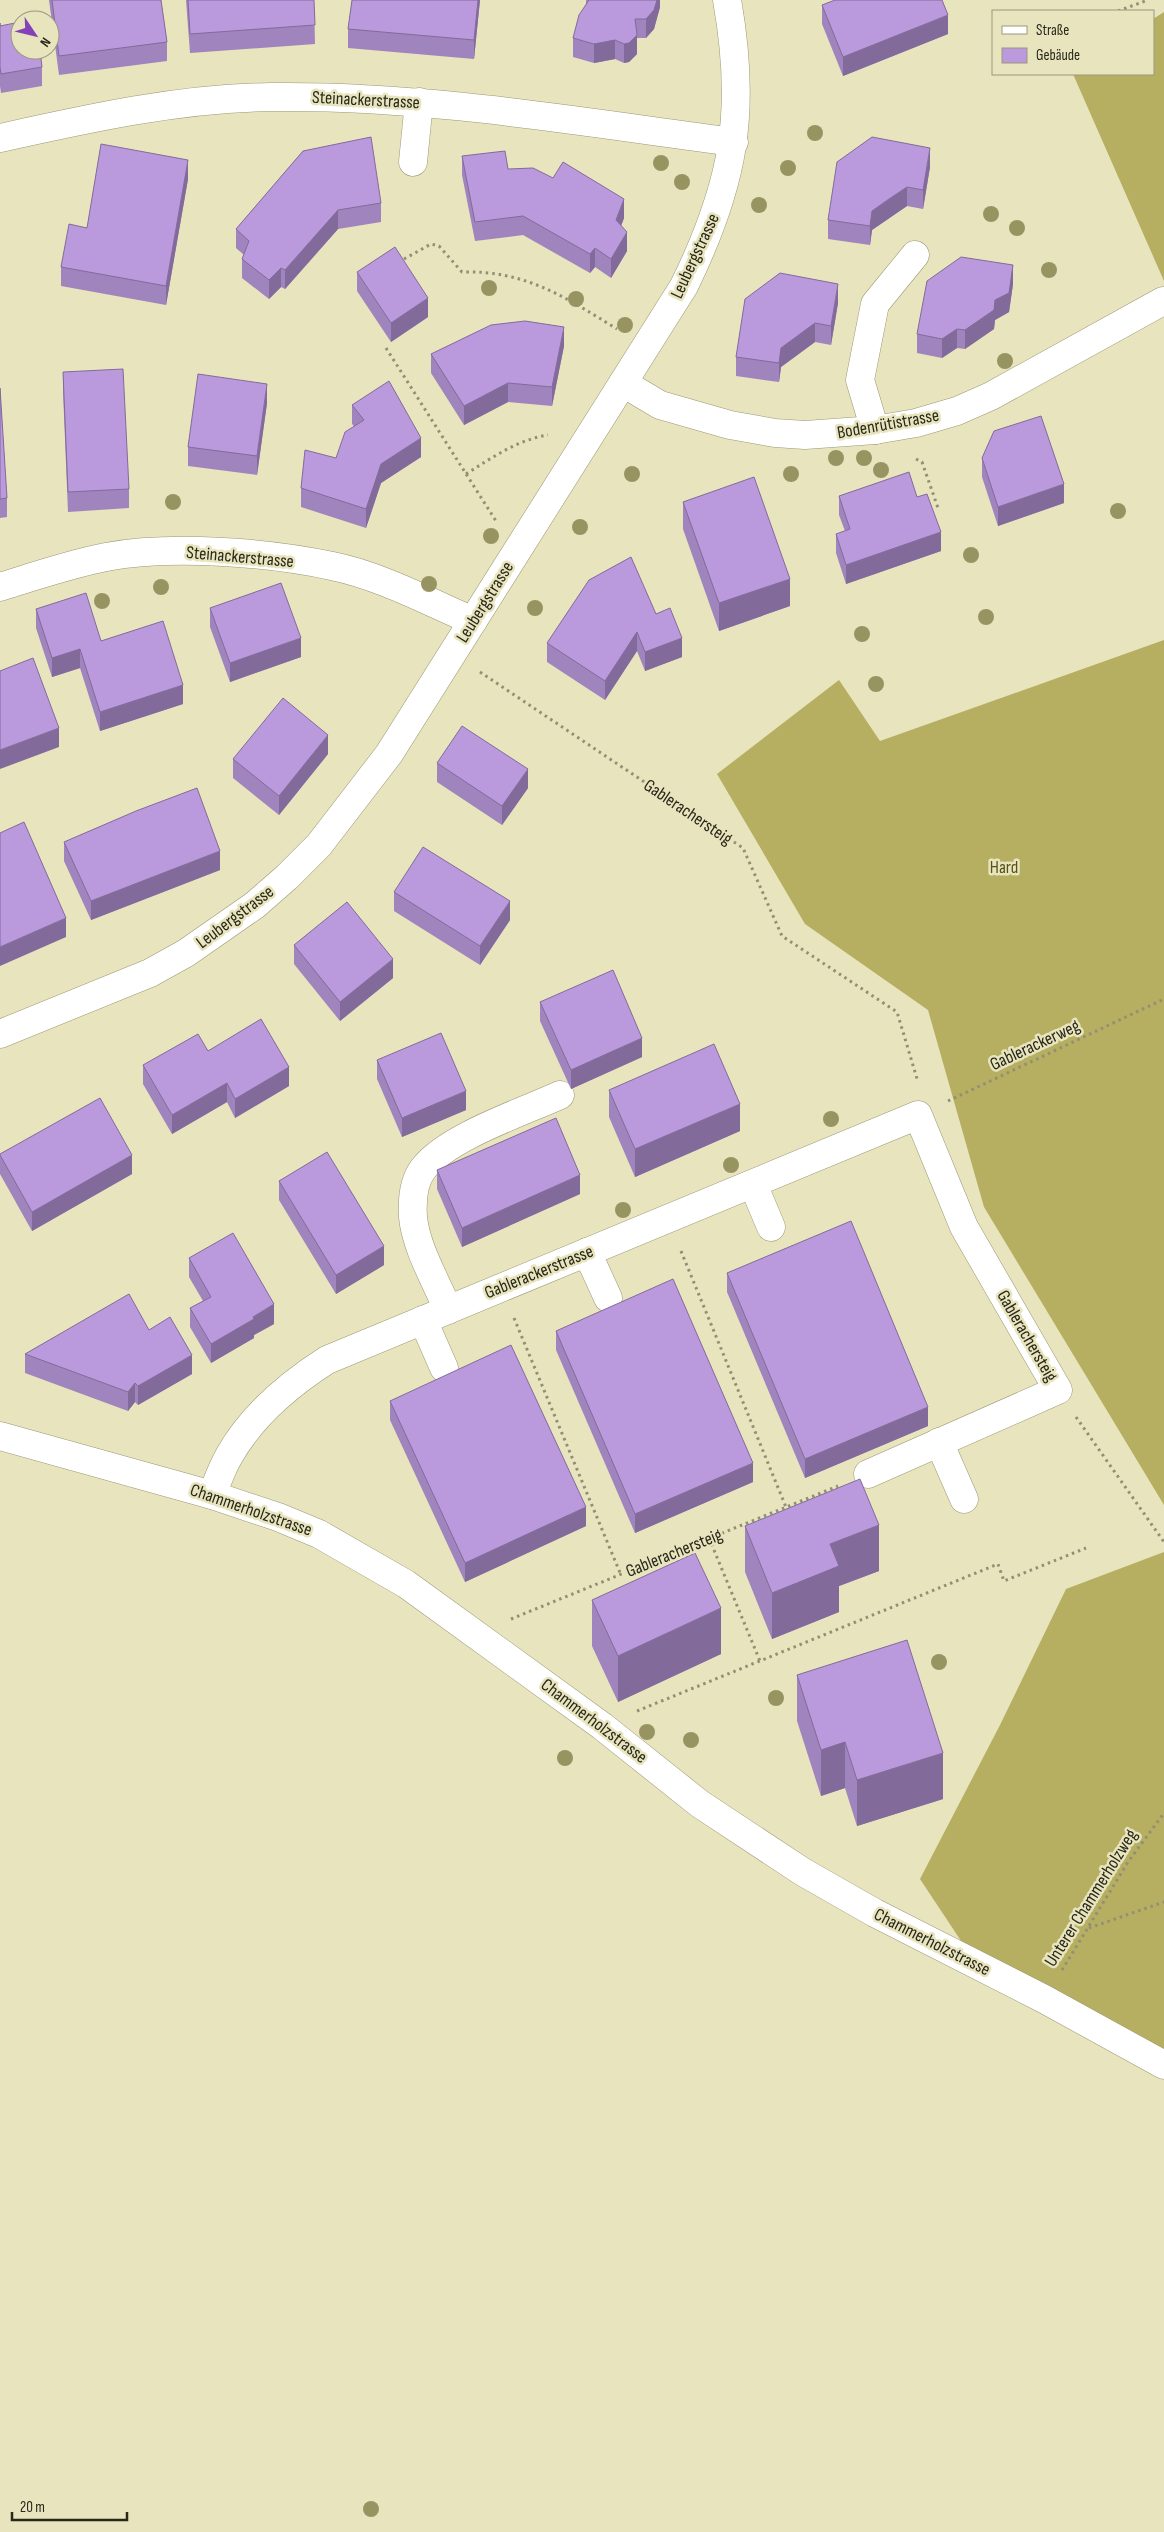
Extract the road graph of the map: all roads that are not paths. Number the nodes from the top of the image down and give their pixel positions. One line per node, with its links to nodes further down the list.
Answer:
1 (727, 0): 4 (street, Leubergstrasse)
2 (419, 102): 3 (street, Steinackerstrasse); 4 (street, Steinackerstrasse); 5 (street)
3 (0, 138)
4 (734, 142): 8 (street, Leubergstrasse)
5 (413, 162)
6 (915, 255): 9 (street)
7 (1164, 301): 9 (street, Bodenrütistrasse)
8 (624, 383): 9 (street, Bodenrütistrasse); 11 (street, Leubergstrasse)
9 (875, 430)
10 (0, 586): 11 (street, Steinackerstrasse)
11 (473, 621): 12 (street, Leubergstrasse)
12 (0, 1034)
13 (560, 1095): 19 (street)
14 (923, 1113): 15 (street, Gablerackerstrasse); 23 (street, Gablerachersteig)
15 (753, 1184): 16 (street); 17 (street, Gablerackerstrasse)
16 (771, 1228)
17 (587, 1252): 18 (street); 19 (street, Gablerackerstrasse)
18 (608, 1298)
19 (448, 1310): 20 (street, Gablerackerstrasse)
20 (423, 1320): 21 (street); 25 (street, Gablerackerstrasse)
21 (444, 1368)
22 (0, 1436): 25 (street, Chammerholzstrasse)
23 (939, 1442): 24 (street); 26 (street)
24 (868, 1474)
25 (212, 1495): 27 (street, Chammerholzstrasse)
26 (964, 1499)
27 (1164, 2065)

